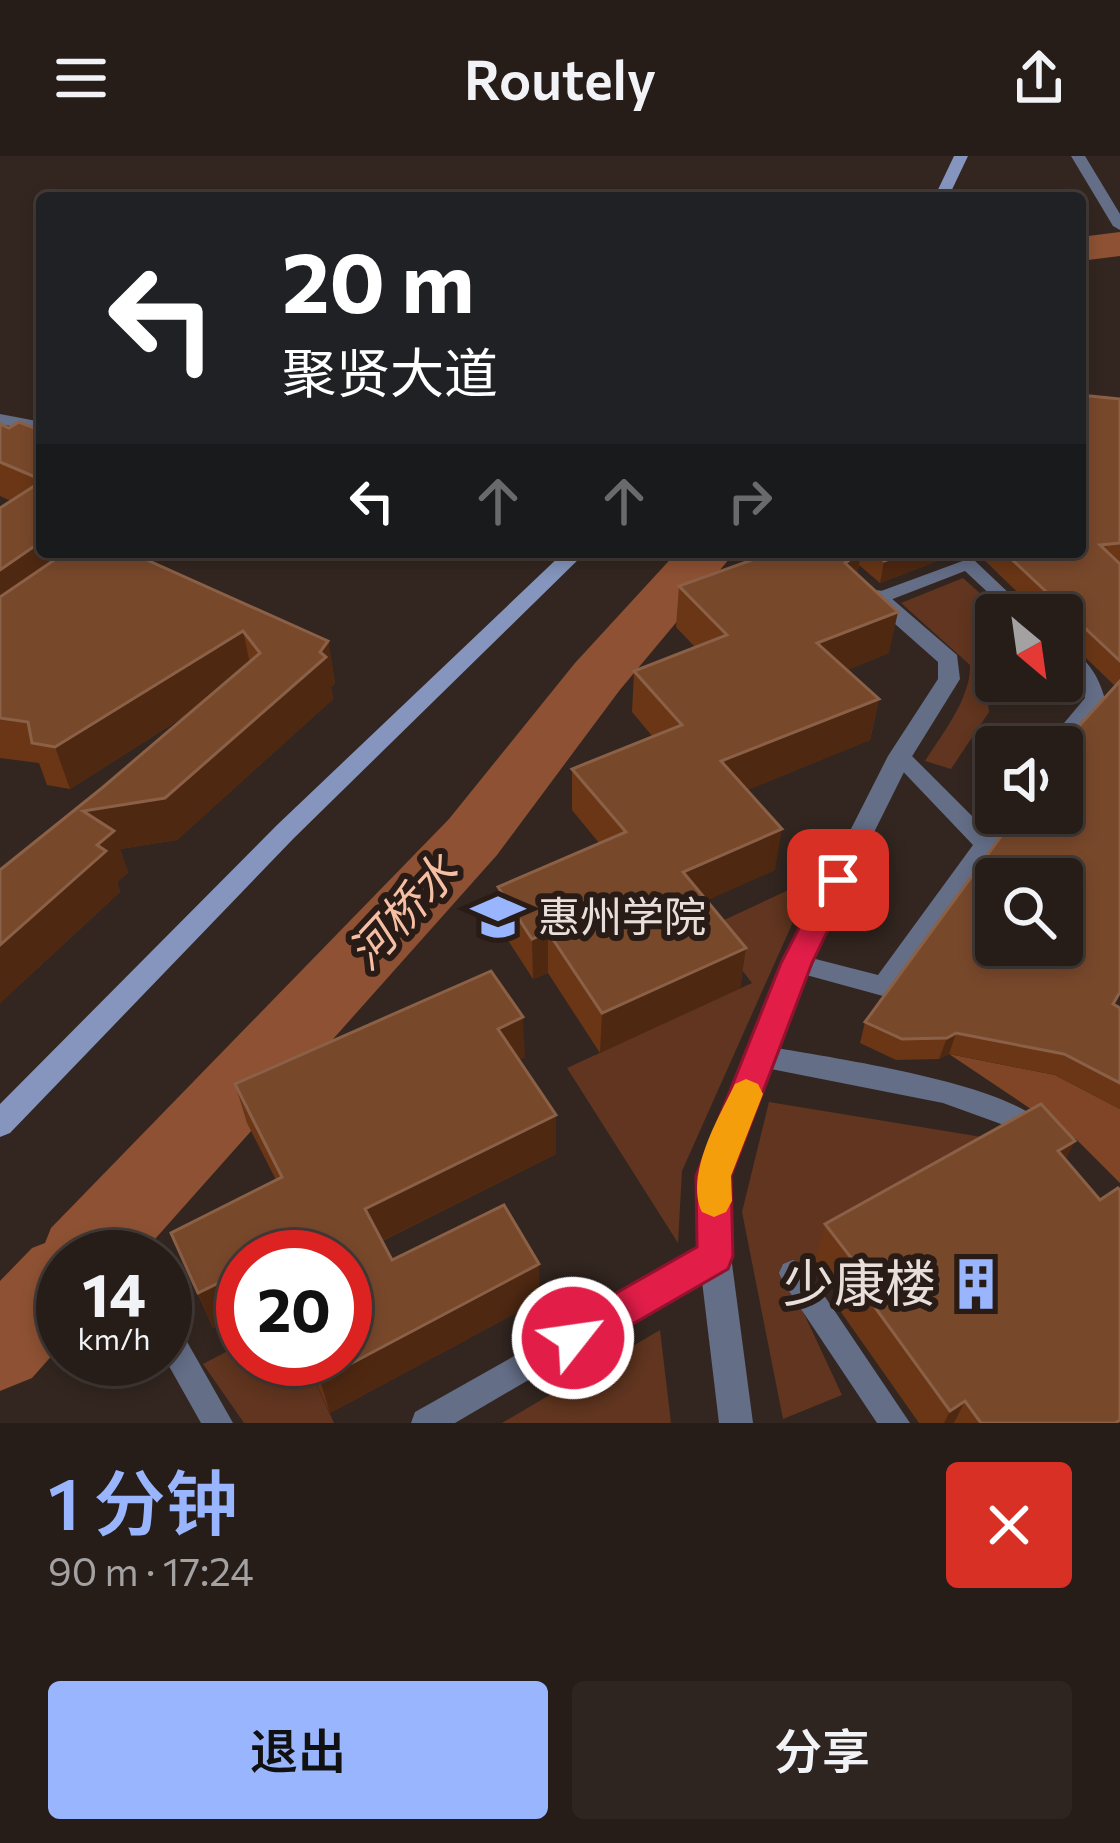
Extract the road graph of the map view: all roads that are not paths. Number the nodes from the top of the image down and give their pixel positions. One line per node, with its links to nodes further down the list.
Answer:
1 (961, 156): 3 (street)
2 (1078, 156): 4 (street)
3 (944, 192)
4 (1120, 226)
5 (0, 419): 6 (street)
6 (36, 426)
7 (570, 558): 17 (street)
8 (870, 591): 9 (lane); 12 (street)
9 (1000, 594)
10 (1083, 670): 11 (lane)
11 (1072, 726)
12 (900, 756): 14 (lane); 15 (street)
13 (991, 834): 14 (lane)
14 (986, 844): 15 (lane)
15 (796, 963): 16 (street)
16 (761, 1056): 18 (lane); 19 (street)
17 (0, 1124)
18 (1050, 1143)
19 (715, 1256): 23 (lane); 24 (street)
20 (794, 1273): 25 (lane)
21 (192, 1378): 22 (lane)
22 (218, 1423)
23 (426, 1423)
24 (736, 1423)
25 (895, 1423)

